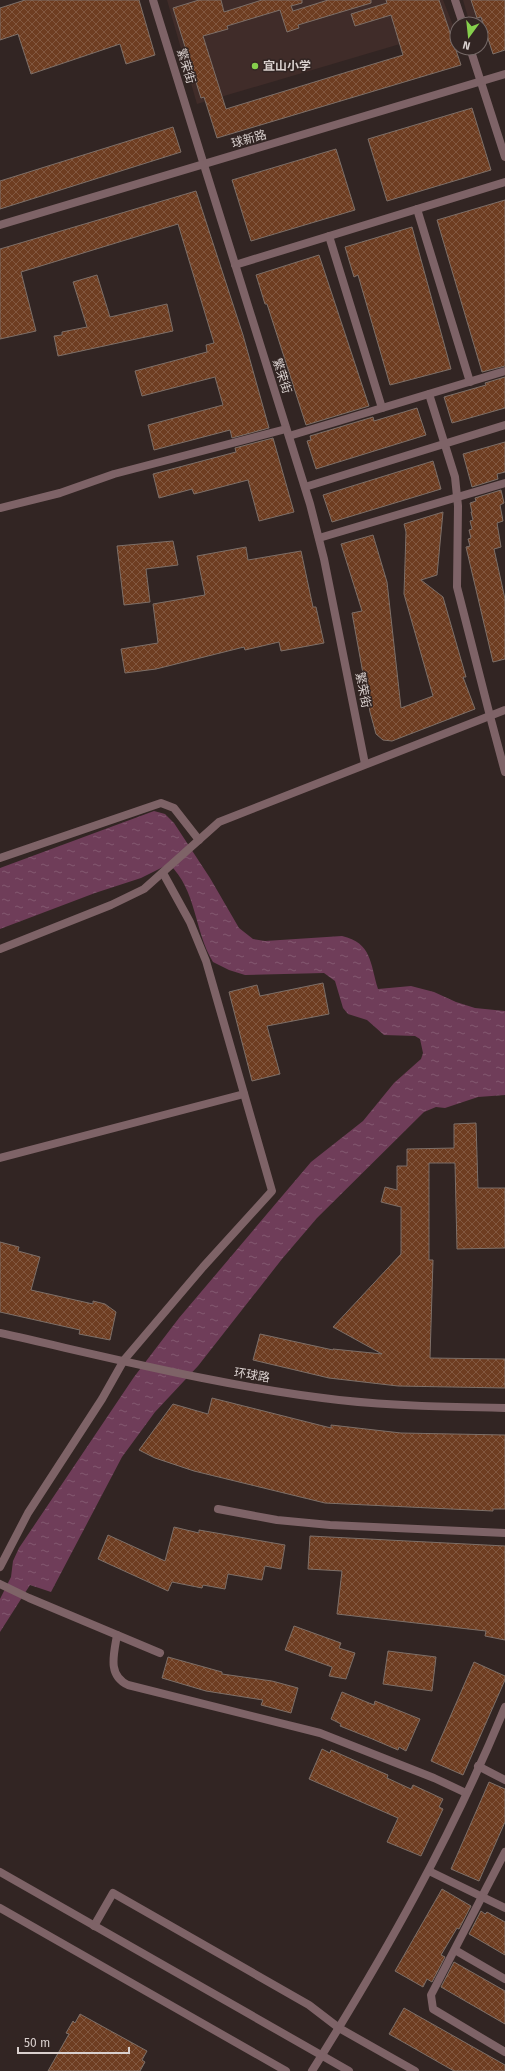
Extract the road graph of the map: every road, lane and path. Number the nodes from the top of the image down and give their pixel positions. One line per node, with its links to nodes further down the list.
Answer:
1 (153, 0): 8 (street, 繁荣街)
2 (455, 0): 3 (street)
3 (460, 16)
4 (473, 56): 6 (street)
5 (505, 74): 6 (street, 球新路)
6 (481, 82): 7 (street); 8 (street, 球新路)
7 (505, 157)
8 (204, 165): 11 (street, 球新路); 13 (street, 繁荣街)
9 (505, 182): 10 (street)
10 (417, 209): 12 (street); 15 (street)
11 (0, 225)
12 (329, 236): 13 (street); 17 (street)
13 (235, 265): 19 (street, 繁荣街)
14 (505, 371): 15 (street)
15 (470, 382): 16 (street)
16 (429, 394): 17 (street); 20 (street)
17 (382, 408): 19 (street)
18 (505, 425): 20 (street)
19 (288, 432): 22 (street, 繁荣街); 24 (street)
20 (444, 444): 22 (street); 23 (street)
21 (505, 483): 23 (street)
22 (305, 487): 25 (street, 繁荣街)
23 (457, 497): 25 (street); 27 (street)
24 (0, 508)
25 (319, 538): 28 (street, 繁荣街)
26 (505, 710): 27 (street)
27 (490, 716): 28 (street); 29 (street)
28 (365, 764): 30 (street)
29 (505, 772)
30 (197, 842): 31 (street); 32 (street)
31 (0, 858)
32 (166, 871): 33 (street); 34 (street)
33 (0, 949)
34 (244, 1094): 35 (street); 37 (street)
35 (0, 1158)
36 (0, 1333): 37 (street, 环球路)
37 (128, 1361): 38 (street, 环球路); 41 (street)
38 (505, 1408)
39 (218, 1509): 40 (street)
40 (505, 1533)
41 (0, 1567)
42 (1, 1584): 43 (street)
43 (117, 1635): 44 (street); 48 (street)
44 (160, 1653)
45 (505, 1707): 46 (street)
46 (478, 1766): 47 (street); 48 (street)
47 (505, 1780)
48 (466, 1793): 50 (street)
49 (505, 1852): 52 (street)
50 (429, 1870): 52 (street); 58 (street)
51 (0, 1872): 55 (street)
52 (483, 1898): 54 (street); 56 (street)
53 (0, 1908): 61 (street)
54 (505, 1908)
55 (94, 1926): 58 (street); 60 (street)
56 (455, 1950): 57 (street); 59 (street)
57 (505, 1979)
58 (340, 2028): 60 (street); 64 (street)
59 (505, 2052)
60 (322, 2056): 62 (street); 63 (street)
61 (286, 2071)
62 (312, 2071)
63 (349, 2071)
64 (415, 2071)

